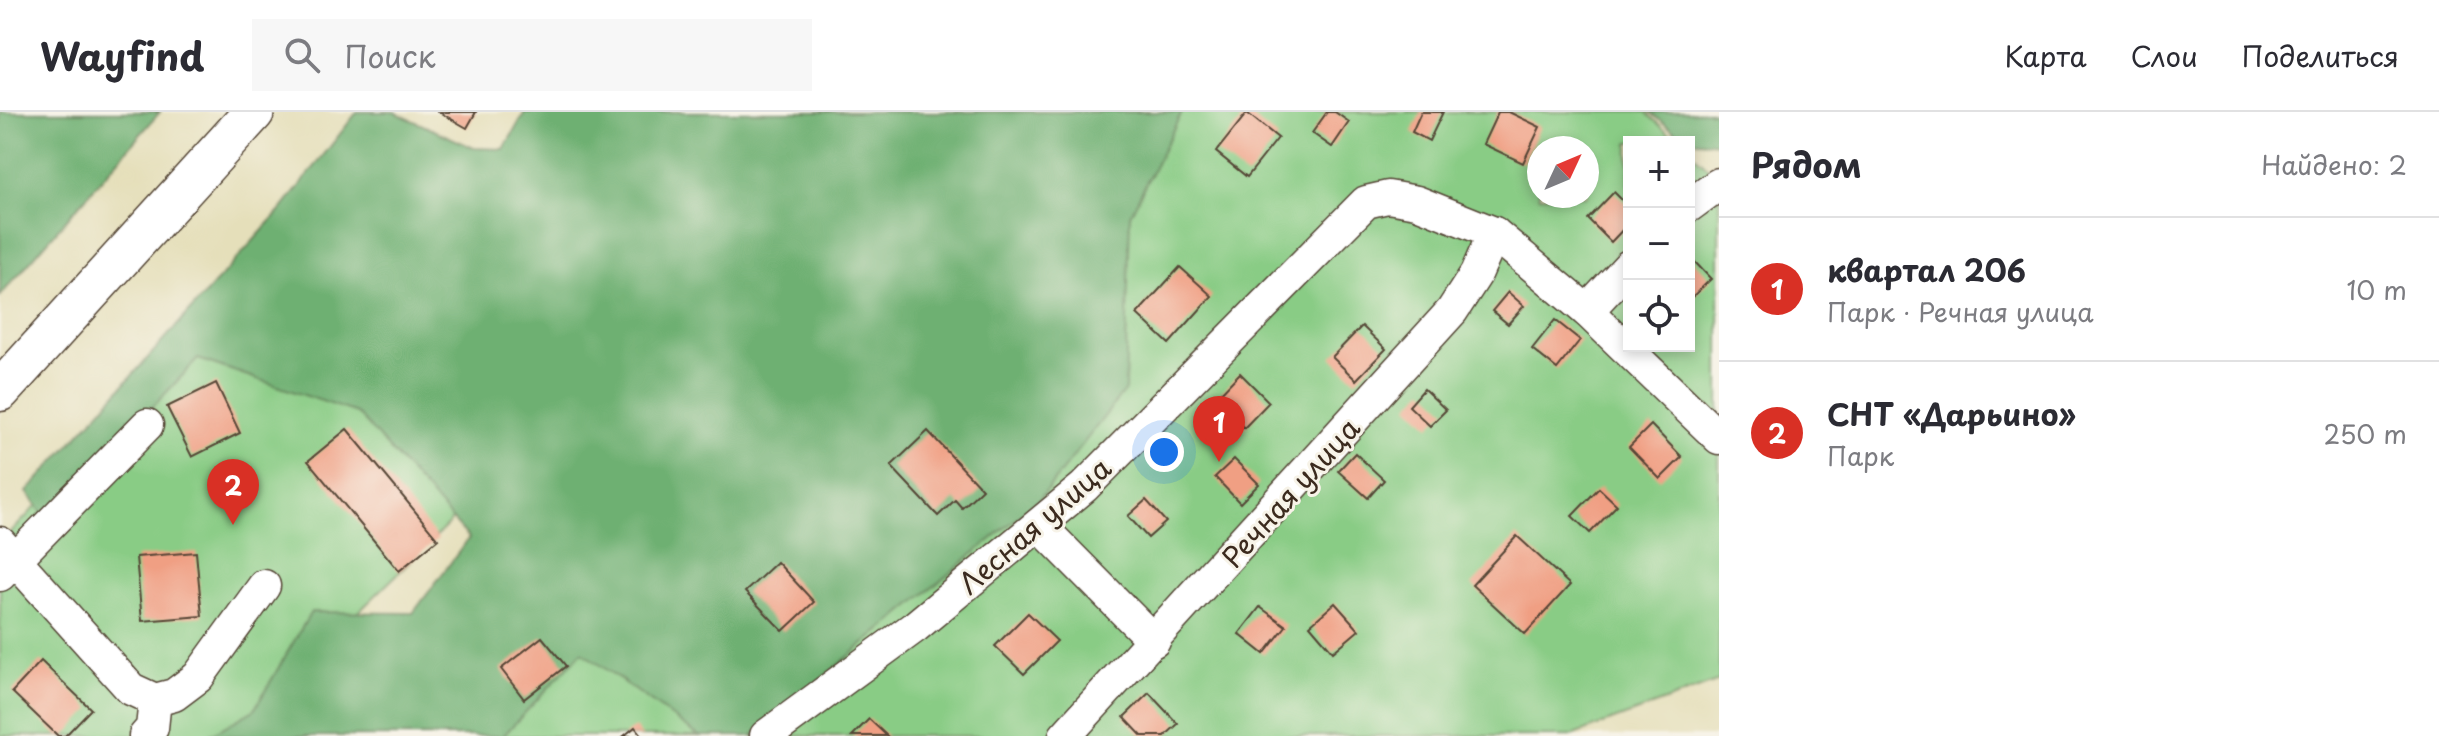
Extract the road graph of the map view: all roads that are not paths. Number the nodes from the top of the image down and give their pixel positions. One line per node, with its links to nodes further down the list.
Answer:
1 (254, 112): 7 (main road)
2 (1719, 184): 3 (street)
3 (1695, 202)
4 (1494, 233): 6 (street); 10 (street, Лесная улица); 13 (street, Речная улица)
5 (1623, 272): 6 (street)
6 (1587, 311): 9 (street)
7 (0, 391)
8 (147, 425): 11 (street)
9 (1719, 438)
10 (1039, 525): 13 (street); 16 (street, Лесная улица)
11 (5, 559): 14 (street)
12 (264, 586): 14 (street)
13 (1154, 641): 17 (street, Речная улица)
14 (155, 700): 15 (street)
15 (145, 736)
16 (766, 736)
17 (1065, 736)

